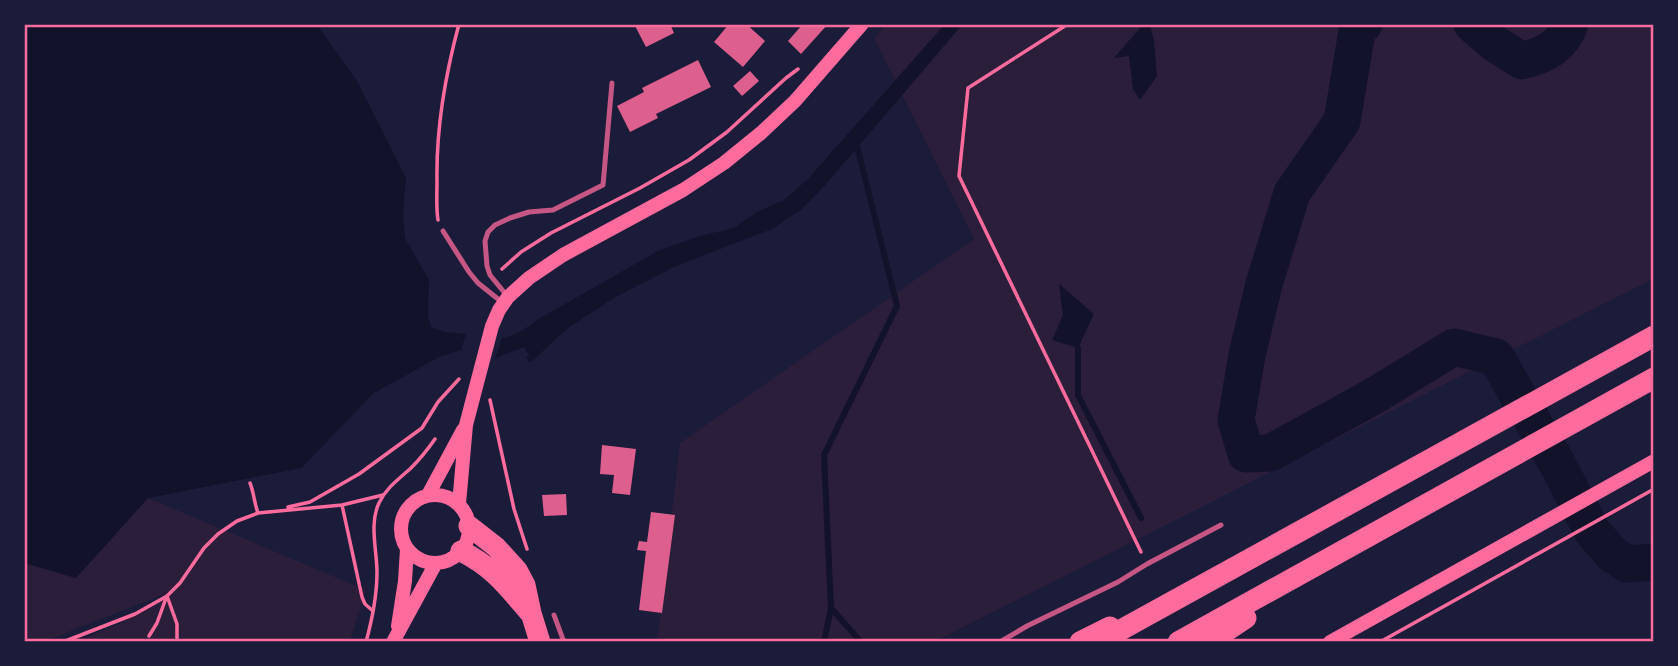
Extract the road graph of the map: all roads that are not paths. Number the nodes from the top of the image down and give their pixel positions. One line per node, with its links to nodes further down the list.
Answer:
1 (862, 24): 4 (main road)
2 (612, 83): 4 (lane)
3 (443, 231): 4 (lane)
4 (505, 300): 7 (main road)
5 (1654, 335): 14 (highway)
6 (1654, 378): 11 (highway)
7 (466, 425): 9 (main road); 10 (main road)
8 (1654, 461): 28 (main road)
9 (428, 495): 10 (main road); 15 (main road)
10 (459, 504): 13 (main road)
11 (1400, 518): 26 (highway); 27 (highway)
12 (1221, 525): 23 (lane)
13 (469, 526): 16 (main road); 18 (highway)
14 (1271, 546): 24 (highway); 25 (highway)
15 (407, 549): 17 (main road); 20 (main road)
16 (461, 551): 17 (main road); 18 (highway)
17 (436, 563): 20 (main road)
18 (531, 613): 21 (highway)
19 (554, 615): 22 (lane)
20 (395, 638)
21 (540, 642)
22 (564, 642)
23 (1000, 642)
24 (1080, 642)
25 (1099, 642)
26 (1178, 642)
27 (1210, 642)
28 (1330, 642)

